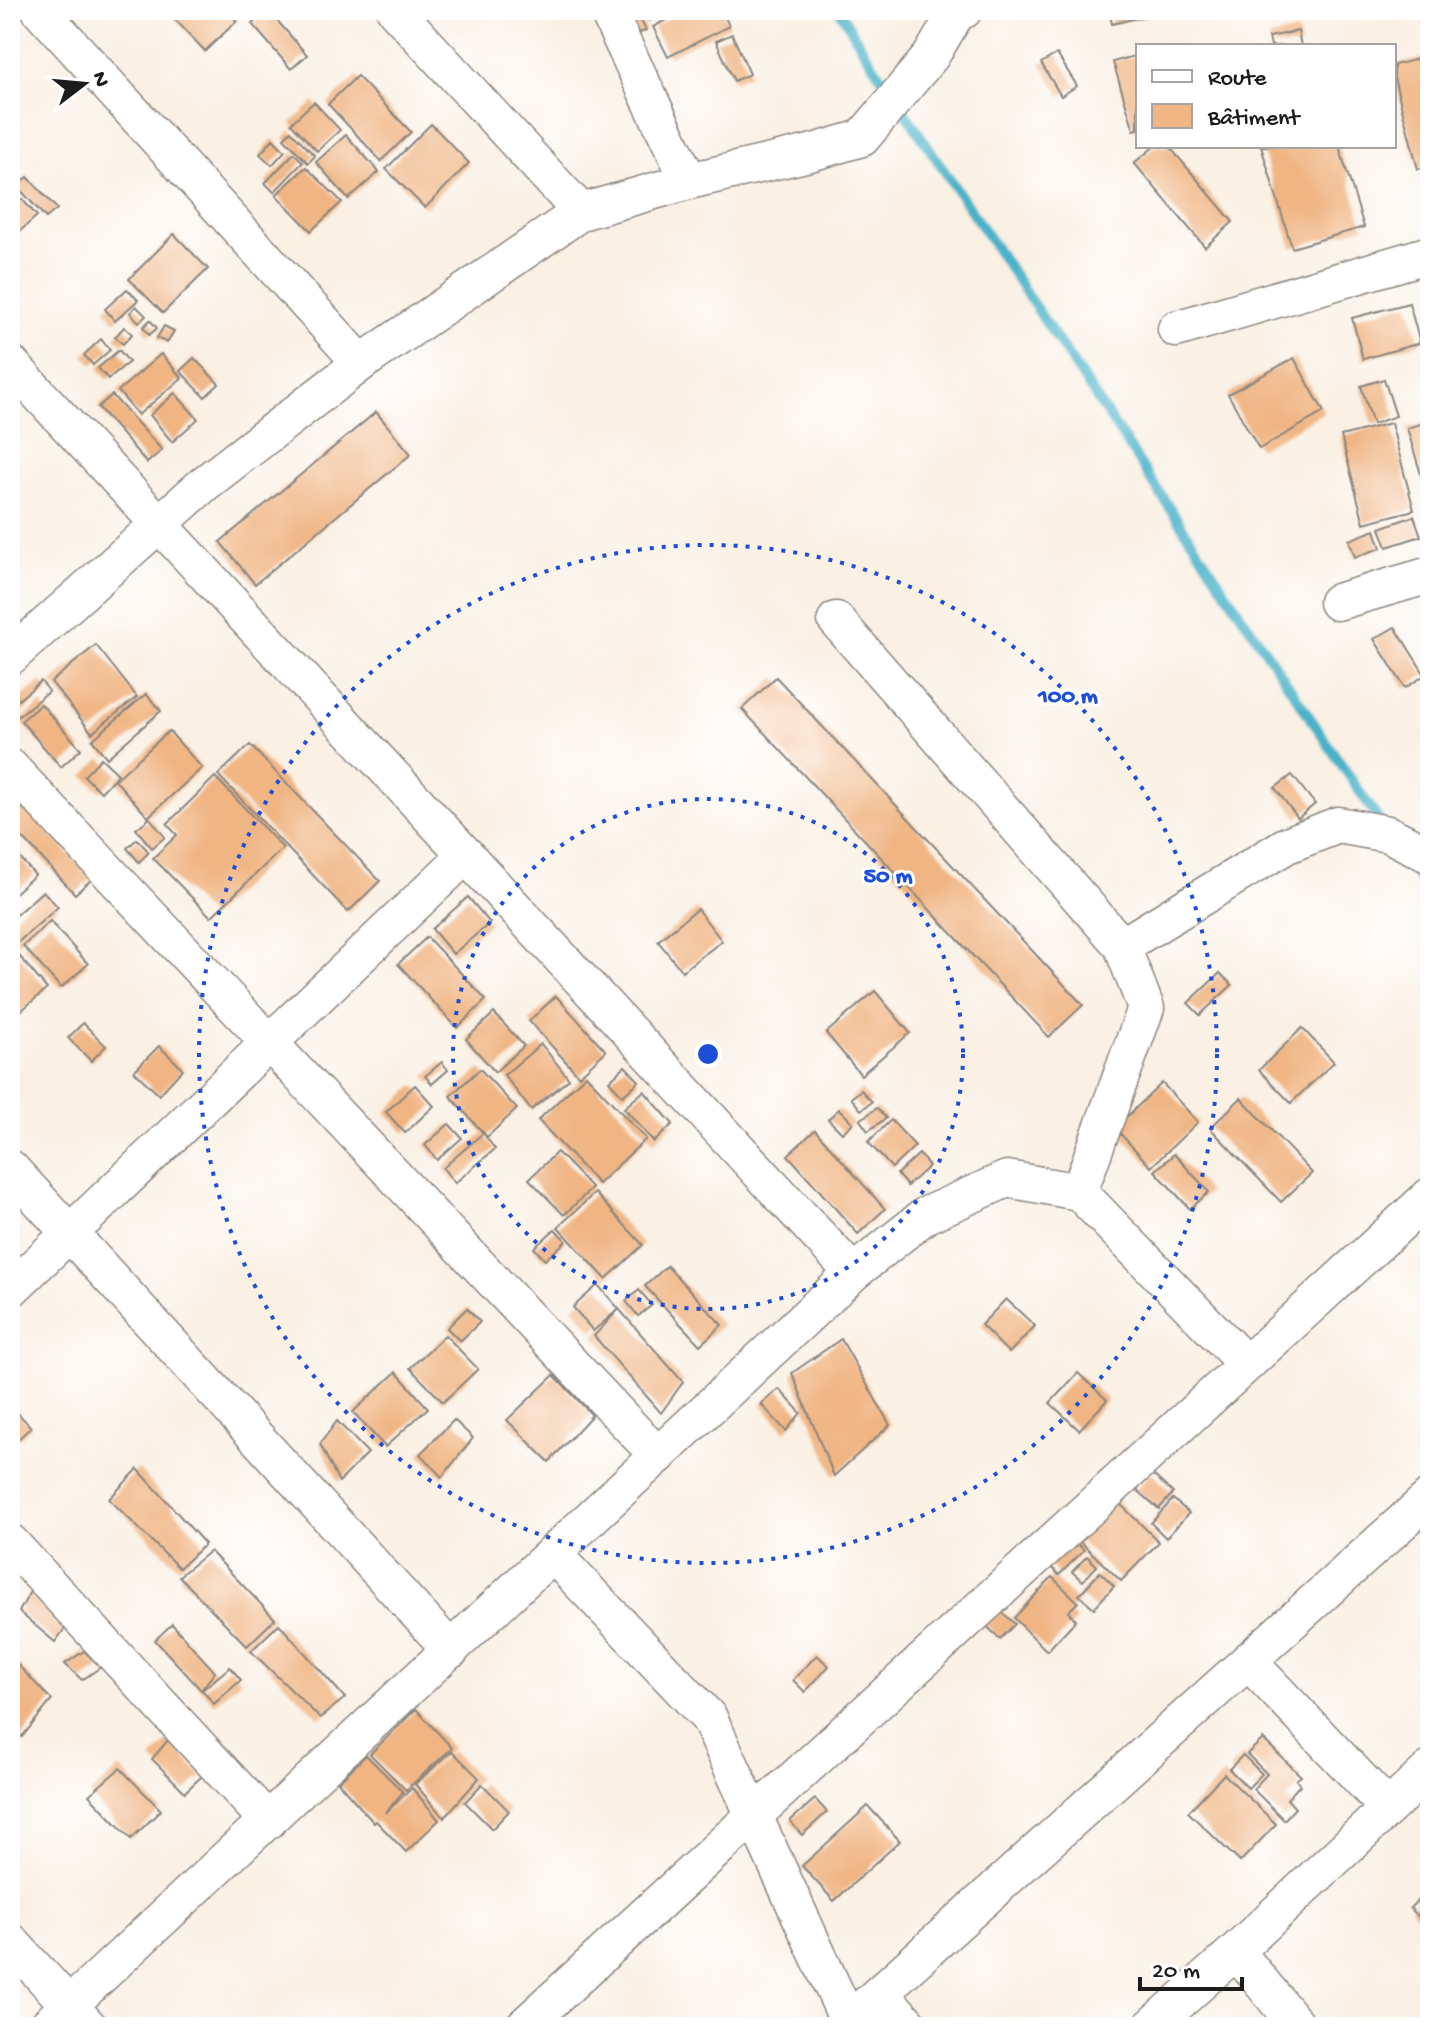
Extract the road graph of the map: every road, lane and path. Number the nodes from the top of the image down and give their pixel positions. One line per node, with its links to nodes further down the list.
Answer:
1 (40, 10): 10 (street)
2 (395, 10): 6 (street)
3 (607, 10): 5 (street)
4 (959, 11): 5 (street)
5 (689, 181): 6 (street)
6 (581, 212): 10 (street)
7 (1430, 254): 8 (street)
8 (1176, 329)
9 (10, 363): 11 (street)
10 (361, 363): 11 (street)
11 (160, 524): 15 (street); 17 (street)
12 (1430, 575): 13 (street)
13 (1337, 602)
14 (836, 620): 19 (street)
15 (10, 657)
16 (10, 767): 20 (street)
17 (466, 855): 20 (street); 25 (street)
18 (1430, 855): 19 (street)
19 (1122, 946): 22 (street)
20 (270, 1043): 24 (street); 28 (street)
21 (10, 1168): 24 (street)
22 (1079, 1192): 25 (street); 27 (street)
23 (1430, 1196): 27 (street)
24 (70, 1234): 26 (street); 32 (street)
25 (853, 1273): 28 (street)
26 (10, 1290)
27 (1246, 1364): 36 (street)
28 (658, 1456): 31 (street)
29 (1430, 1497): 33 (street)
30 (10, 1542): 37 (street)
31 (553, 1554): 32 (street); 36 (street)
32 (451, 1650): 37 (street)
33 (1248, 1661): 35 (street); 40 (street)
34 (1430, 1769): 35 (street)
35 (1388, 1808): 39 (street)
36 (754, 1816): 42 (street); 43 (street)
37 (268, 1821): 41 (street)
38 (10, 1941): 41 (street)
39 (1236, 1951): 45 (street); 46 (street)
40 (880, 1993): 42 (street); 44 (street)
41 (68, 2020)
42 (847, 2025)
43 (523, 2027)
44 (911, 2027)
45 (1151, 2027)
46 (1298, 2027)

